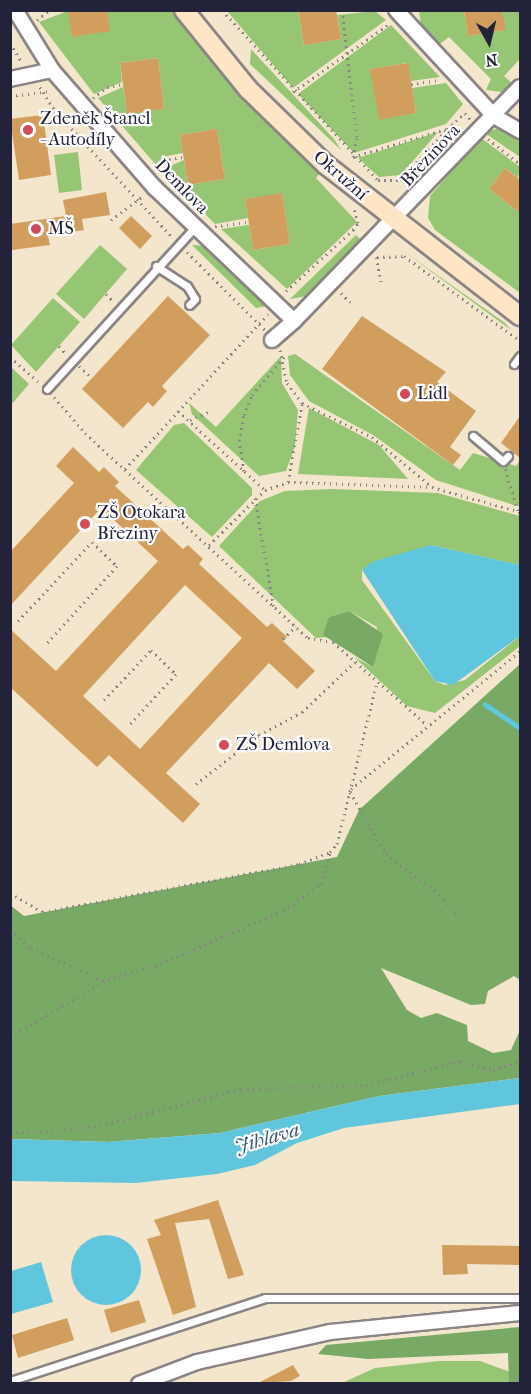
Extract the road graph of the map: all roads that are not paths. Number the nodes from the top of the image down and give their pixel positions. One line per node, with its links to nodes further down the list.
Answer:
1 (15, 10): 4 (street, Demlova)
2 (184, 10): 9 (street, Okružní)
3 (401, 12): 7 (street)
4 (52, 70): 5 (street); 10 (street, Demlova)
5 (10, 79)
6 (520, 87): 7 (street, Březinova)
7 (494, 116): 8 (street); 9 (street, Březinova)
8 (520, 131)
9 (394, 221): 13 (street, Okružní); 14 (street)
10 (195, 227): 11 (lane); 14 (street, Demlova)
11 (156, 266): 12 (lane); 18 (lane)
12 (189, 305)
13 (520, 316)
14 (294, 321): 15 (street)
15 (272, 340)
16 (520, 357): 17 (lane)
17 (514, 364)
18 (47, 389)
19 (473, 436): 20 (lane)
20 (505, 458)
21 (520, 1298): 23 (lane)
22 (520, 1313): 24 (street)
23 (10, 1381)
24 (139, 1383)

